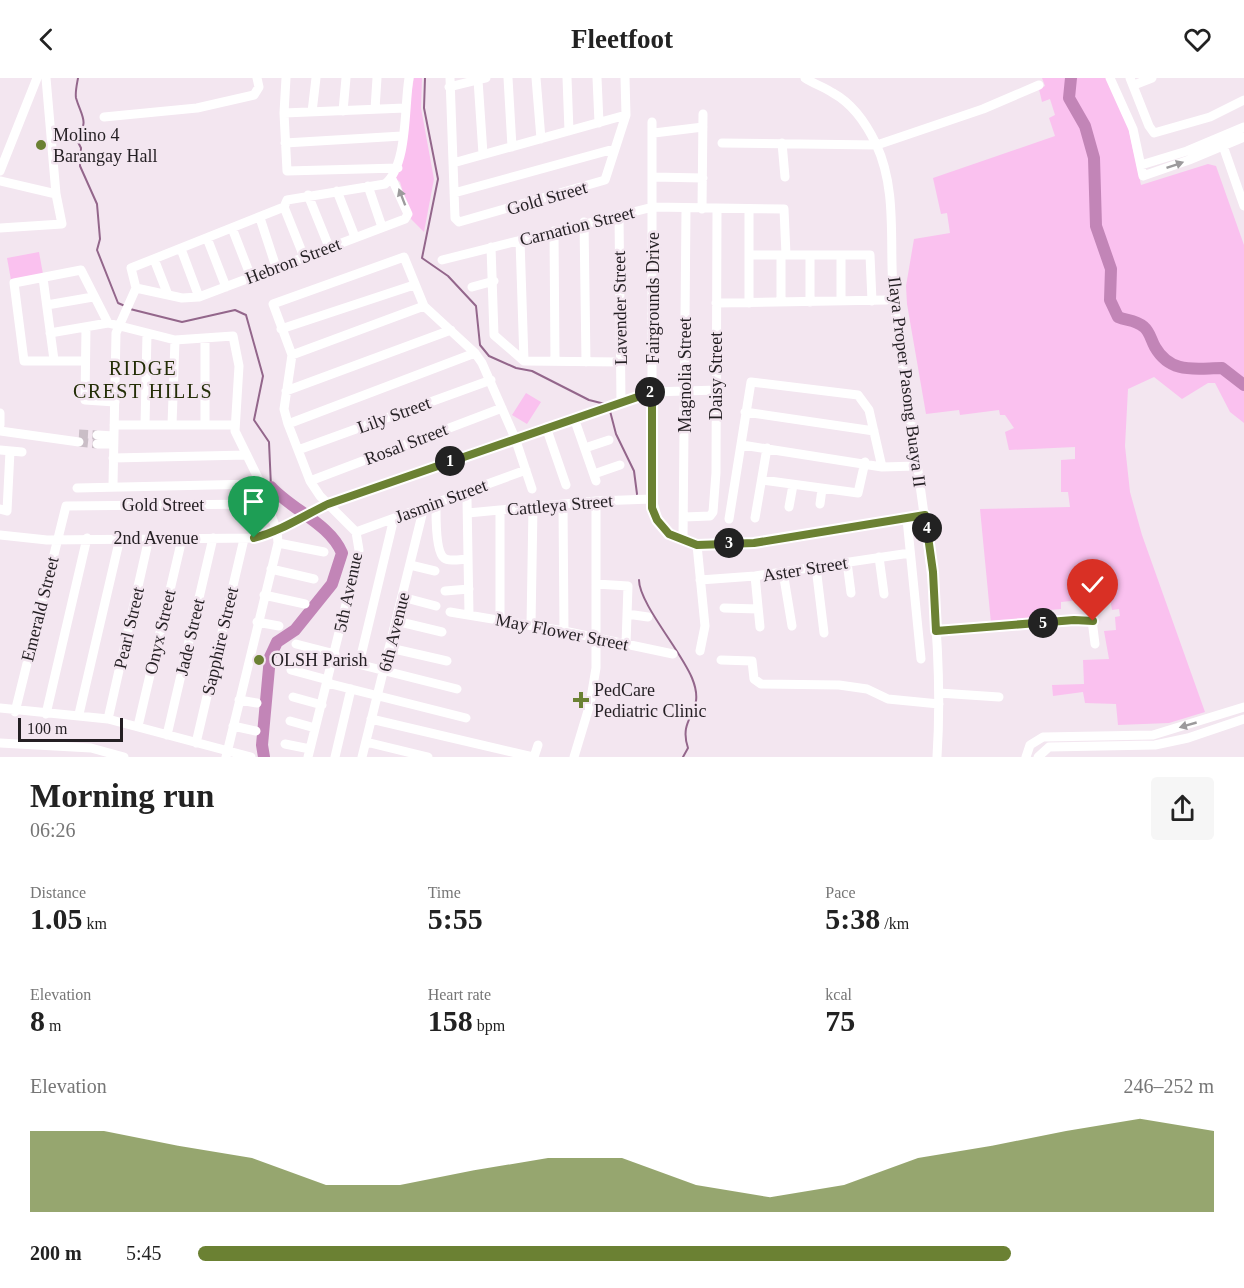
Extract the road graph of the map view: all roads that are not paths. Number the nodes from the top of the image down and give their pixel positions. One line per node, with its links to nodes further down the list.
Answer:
1 (37, 78): 50 (street)
2 (46, 78): 59 (street)
3 (256, 78): 29 (street)
4 (286, 78): 25 (street)
5 (316, 78): 26 (street)
6 (346, 78): 24 (street)
7 (377, 78): 23 (street)
8 (410, 78): 22 (street)
9 (508, 78): 44 (street)
10 (536, 78): 38 (street)
11 (567, 78): 34 (street)
12 (597, 78): 31 (street)
13 (625, 78): 28 (street, Gold Street)
14 (805, 78): 43 (street, Ilaya Proper Pasong Buaya II)
15 (1110, 78): 48 (street)
16 (1152, 78): 18 (street)
17 (482, 79): 19 (street); 46 (street)
18 (1132, 81): 21 (street)
19 (449, 82): 47 (street)
20 (1039, 85): 43 (street)
21 (1244, 100)
22 (405, 108): 23 (street); 36 (street)
23 (375, 109): 24 (street)
24 (343, 111): 26 (street)
25 (284, 112): 26 (street); 40 (street)
26 (312, 112)
27 (703, 114): 33 (street)
28 (626, 115): 31 (street); 45 (street, Gold Street)
29 (104, 117)
30 (652, 122): 35 (street, Fairgrounds Drive)
31 (599, 123): 34 (street)
32 (1244, 127): 39 (street)
33 (703, 128): 35 (street); 53 (street)
34 (569, 131): 38 (street)
35 (654, 133): 51 (street, Fairgrounds Drive)
36 (402, 136): 40 (street); 49 (street)
37 (1244, 137): 39 (street)
38 (541, 139): 44 (street)
39 (1222, 142): 48 (street); 48 (street, one-way to 39); 61 (street)
40 (285, 143): 49 (street)
41 (723, 143): 42 (street)
42 (782, 143): 43 (street); 52 (street)
43 (877, 145): 161 (street, Ilaya Proper Pasong Buaya II)
44 (512, 147): 46 (street)
45 (614, 149): 58 (street); 58 (street, Gold Street)
46 (483, 154): 47 (street)
47 (453, 163): 58 (street)
48 (1142, 165)
49 (398, 168): 54 (street)
50 (0, 171)
51 (653, 177): 53 (street); 63 (street, Fairgrounds Drive)
52 (786, 177)
53 (702, 178): 65 (street)
54 (392, 179): 56 (street); 71 (street, Hebron Street, one-way to 54)
55 (0, 181): 59 (street)
56 (368, 186): 57 (street); 71 (street)
57 (337, 191): 60 (street); 75 (street)
58 (454, 193)
59 (56, 194): 72 (street)
60 (308, 195): 62 (street); 78 (street)
61 (1244, 206)
62 (284, 207): 69 (street); 85 (street)
63 (653, 207): 64 (street, Carnation Street); 68 (street, Carnation Street); 129 (street, Fairgrounds Drive)
64 (686, 209): 65 (street, Carnation Street); 126 (street, Magnolia Street)
65 (702, 209): 66 (street, Carnation Street)
66 (717, 210): 67 (street, Carnation Street); 104 (street, Daisy Street)
67 (749, 210): 81 (street); 82 (street, Carnation Street)
68 (619, 214): 70 (street, Carnation Street); 124 (street, Lavender Street)
69 (260, 218): 73 (street); 88 (street)
70 (584, 222): 74 (street, Carnation Street); 123 (street)
71 (382, 227): 75 (street, Hebron Street)
72 (0, 228)
73 (232, 228): 76 (street); 89 (street)
74 (554, 231): 77 (street, Carnation Street); 122 (street)
75 (355, 237): 78 (street, Hebron Street)
76 (207, 238): 80 (street); 93 (street)
77 (520, 240): 79 (street, Carnation Street); 121 (street)
78 (329, 247): 85 (street, Hebron Street)
79 (491, 248): 87 (street, Carnation Street); 91 (street)
80 (180, 249): 86 (street); 98 (street)
81 (749, 255): 82 (street); 105 (street)
82 (783, 255): 83 (street); 102 (street)
83 (810, 255): 84 (street); 103 (street)
84 (841, 255): 100 (street); 101 (street)
85 (304, 257): 88 (street, Hebron Street)
86 (154, 259): 95 (street); 96 (street)
87 (442, 260)
88 (276, 267): 89 (street, Hebron Street)
89 (251, 277): 93 (street, Hebron Street)
90 (43, 278): 97 (street); 106 (street); 119 (street)
91 (494, 281): 94 (street); 121 (street)
92 (414, 285): 107 (street); 111 (street); 111 (street)
93 (226, 287): 98 (street, Hebron Street)
94 (472, 287)
95 (136, 288): 96 (street, Hebron Street); 108 (street)
96 (168, 295): 98 (street, Hebron Street)
97 (93, 297): 106 (street); 109 (street)
98 (199, 297)
99 (886, 300): 101 (street)
100 (841, 301): 101 (street); 103 (street)
101 (872, 301)
102 (781, 302): 103 (street); 105 (street)
103 (810, 302)
104 (716, 303): 105 (street); 127 (street, Daisy Street)
105 (749, 303)
106 (47, 305): 113 (street)
107 (424, 306): 112 (street); 118 (street)
108 (121, 319): 109 (street); 114 (street); 130 (street)
109 (108, 323): 110 (street)
110 (86, 328): 113 (street); 120 (street)
111 (281, 329): 118 (street)
112 (451, 330): 117 (street); 128 (street)
113 (50, 333): 119 (street)
114 (147, 333): 116 (street); 139 (street)
115 (205, 339): 116 (street); 141 (street); 142 (street)
116 (175, 340): 140 (street)
117 (475, 353): 125 (street); 136 (street)
118 (292, 356): 128 (street)
119 (54, 360): 120 (street)
120 (85, 361): 130 (street)
121 (524, 361): 122 (street)
122 (555, 361): 123 (street)
123 (586, 362): 124 (street)
124 (621, 362): 131 (street, Lavender Street)
125 (491, 380): 132 (street); 154 (street, Lily Street)
126 (684, 390): 127 (street, 2nd Avenue); 129 (street, 2nd Avenue); 188 (street, Magnolia Street)
127 (717, 390): 188 (street, Daisy Street)
128 (286, 391): 136 (street)
129 (652, 392): 131 (street, 2nd Avenue); 174 (street, Fairgrounds Drive)
130 (115, 402): 138 (street)
131 (621, 402): 135 (street, 2nd Avenue)
132 (502, 408): 147 (street); 166 (street, Rosal Street)
133 (0, 412): 137 (street)
134 (745, 412): 145 (street); 145 (street); 151 (street)
135 (574, 418): 143 (street, 2nd Avenue); 152 (street)
136 (288, 424): 154 (street)
137 (0, 425)
138 (114, 425): 139 (street); 149 (street)
139 (145, 425): 140 (street)
140 (172, 425): 141 (street)
141 (205, 425): 142 (street)
142 (235, 425): 157 (street)
143 (546, 427): 147 (street, 2nd Avenue); 168 (street)
144 (0, 431): 146 (street)
145 (874, 431): 162 (street)
146 (76, 438)
147 (515, 438): 164 (street); 178 (street, 2nd Avenue)
148 (97, 439): 149 (street)
149 (114, 440): 158 (street)
150 (609, 440): 152 (street)
151 (742, 445): 153 (street); 191 (street)
152 (585, 448): 160 (street)
153 (767, 448): 159 (street); 165 (street)
154 (298, 450): 166 (street)
155 (5, 451): 156 (street); 163 (street)
156 (22, 452)
157 (247, 454): 158 (street); 167 (street)
158 (113, 458): 167 (street)
159 (865, 462): 162 (street); 172 (street)
160 (620, 465)
161 (917, 466): 162 (street); 187 (street, Ilaya Proper Pasong Buaya II)
162 (882, 467)
163 (4, 470): 183 (street)
164 (526, 470): 171 (street); 180 (street, Jasmin Street)
165 (762, 480): 169 (street); 190 (street)
166 (310, 481): 178 (street)
167 (113, 485): 170 (street)
168 (566, 485)
169 (793, 485): 172 (street); 182 (street)
170 (77, 488)
171 (532, 489)
172 (822, 489): 177 (street)
173 (467, 499): 186 (street)
174 (652, 499): 175 (street, Cattleya Street); 203 (street, Fairgrounds Drive)
175 (596, 501): 176 (street, Cattleya Street); 219 (street)
176 (563, 504): 181 (street, Cattleya Street); 241 (street)
177 (820, 504)
178 (325, 505): 193 (street, 2nd Avenue); 194 (street)
179 (66, 506): 193 (street, Gold Street); 201 (street, Emerald Street)
180 (424, 507): 189 (street, Jasmin Street); 211 (street, 6th Avenue)
181 (533, 507): 185 (street, Cattleya Street); 237 (street)
182 (789, 507)
183 (0, 509)
184 (436, 510): 209 (street)
185 (500, 510): 186 (street, Cattleya Street); 234 (street)
186 (468, 513): 209 (street)
187 (925, 515): 192 (street, Fairgrounds Drive); 242 (street, Ilaya Proper Pasong Buaya II)
188 (684, 516): 203 (street, Magnolia Street)
189 (394, 518): 194 (street, Jasmin Street); 256 (street)
190 (755, 518)
191 (729, 519)
192 (907, 519): 205 (street, Fairgrounds Drive); 207 (street)
193 (277, 531): 202 (street, 2nd Avenue); 204 (street)
194 (356, 532): 252 (street, 5th Avenue)
195 (0, 536): 201 (street, 2nd Avenue)
196 (87, 538): 197 (street, 2nd Avenue); 201 (street, 2nd Avenue); 273 (street)
197 (120, 538): 198 (street, 2nd Avenue); 274 (street)
198 (149, 538): 199 (street, 2nd Avenue); 276 (street, Pearl Street)
199 (182, 538): 200 (street, 2nd Avenue); 280 (street, Onyx Street)
200 (213, 538): 202 (street, 2nd Avenue); 284 (street, Jade Street)
201 (58, 539): 272 (street, Emerald Street)
202 (244, 539): 287 (street, Sapphire Street)
203 (683, 540): 205 (street, Fairgrounds Drive)
204 (278, 543): 206 (street); 213 (street)
205 (697, 545): 218 (street)
206 (324, 552)
207 (910, 554): 208 (street, Aster Street); 253 (street)
208 (879, 557): 210 (street, Aster Street); 223 (street)
209 (468, 560): 220 (street)
210 (848, 562): 212 (street, Aster Street); 222 (street)
211 (410, 565): 214 (street); 225 (street, 6th Avenue)
212 (816, 567): 215 (street, Aster Street); 244 (street)
213 (271, 569): 217 (street); 224 (street)
214 (435, 572)
215 (783, 572): 216 (street, Aster Street); 239 (street)
216 (755, 576): 218 (street, Aster Street); 229 (street)
217 (315, 579)
218 (700, 580): 250 (street)
219 (596, 584): 232 (street); 245 (street)
220 (469, 589): 221 (street); 231 (street)
221 (445, 591)
222 (851, 593)
223 (884, 594)
224 (264, 596): 226 (street); 235 (street)
225 (402, 597): 227 (street); 236 (street, 6th Avenue)
226 (305, 604)
227 (436, 606)
228 (724, 608): 229 (street)
229 (758, 609): 240 (street)
230 (450, 612): 231 (street, May Flower Street)
231 (470, 614): 234 (street, May Flower Street)
232 (627, 614): 233 (street); 247 (street)
233 (648, 617)
234 (500, 620): 237 (street, May Flower Street)
235 (257, 621): 238 (street); 266 (street)
236 (396, 621): 243 (street); 249 (street, 6th Avenue)
237 (531, 625): 241 (street, May Flower Street)
238 (279, 626)
239 (792, 626)
240 (760, 627)
241 (564, 631): 245 (street, May Flower Street)
242 (936, 631): 248 (street); 262 (street, Ilaya Proper Pasong Buaya II)
243 (442, 632)
244 (824, 633)
245 (596, 638): 247 (street, May Flower Street); 299 (street)
246 (296, 644): 252 (street)
247 (626, 644): 251 (street, May Flower Street)
248 (1095, 644)
249 (390, 648): 255 (street); 258 (street, 6th Avenue)
250 (699, 651)
251 (673, 654)
252 (334, 656): 256 (street); 259 (street, 5th Avenue)
253 (921, 659)
254 (721, 660): 268 (street)
255 (447, 661)
256 (359, 664): 258 (street)
257 (291, 670): 259 (street)
258 (384, 671): 261 (street); 263 (street, 6th Avenue)
259 (328, 681): 260 (street); 269 (street, 5th Avenue)
260 (351, 689): 263 (street); 295 (street)
261 (457, 689)
262 (939, 693): 264 (street); 268 (street, Ilaya Proper Pasong Buaya II)
263 (378, 696): 275 (street); 277 (street, 6th Avenue)
264 (999, 696)
265 (292, 697): 269 (street)
266 (239, 700): 267 (street); 281 (street)
267 (257, 703)
268 (939, 704): 300 (street, Ilaya Proper Pasong Buaya II)
269 (322, 705): 282 (street, 5th Avenue)
270 (1244, 707): 301 (street, one-way to 301)
271 (0, 708): 272 (street)
272 (15, 712): 273 (street)
273 (46, 714): 274 (street)
274 (79, 714): 276 (street)
275 (466, 718)
276 (108, 719): 280 (street)
277 (371, 719): 285 (street, 6th Avenue); 298 (street)
278 (1244, 719): 302 (street)
279 (290, 721): 282 (street)
280 (138, 726): 284 (street)
281 (233, 726): 283 (street); 292 (street)
282 (315, 728): 291 (street, 5th Avenue)
283 (256, 730)
284 (167, 735): 287 (street)
285 (366, 742): 296 (street, 6th Avenue); 297 (street)
286 (0, 743): 290 (street)
287 (196, 743): 292 (street)
288 (285, 744): 291 (street)
289 (538, 745): 298 (street)
290 (90, 753): 293 (street)
291 (309, 753)
292 (227, 754): 294 (street)
293 (124, 757)
294 (251, 757)
295 (335, 757)
296 (362, 757)
297 (428, 757)
298 (533, 757)
299 (574, 757)
300 (937, 757)
301 (1026, 757)
302 (1038, 757)

